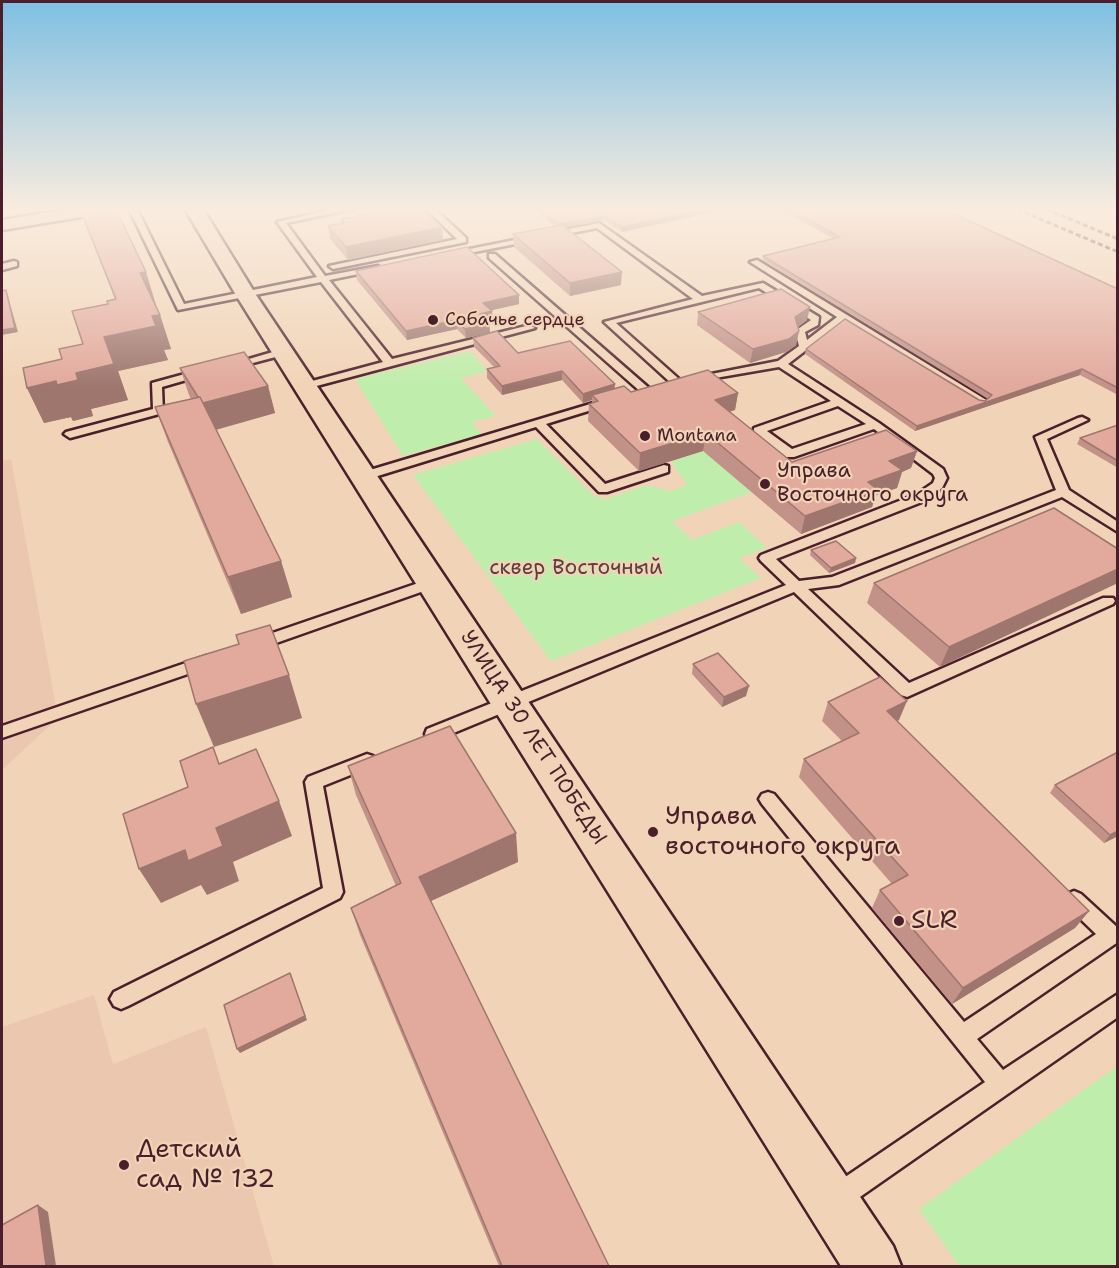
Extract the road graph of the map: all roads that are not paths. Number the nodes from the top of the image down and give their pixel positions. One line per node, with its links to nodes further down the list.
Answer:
1 (162, 268): 10 (lane)
2 (230, 268): 10 (street, УЛИЦА 30 ЛЕТ ПОБЕДЫ)
3 (317, 268): 9 (lane)
4 (345, 268): 9 (lane)
5 (372, 268): 9 (lane)
6 (506, 268): 19 (lane)
7 (657, 268): 11 (lane)
8 (764, 268): 12 (lane)
9 (321, 274): 10 (lane); 16 (lane)
10 (246, 295): 15 (street, УЛИЦА 30 ЛЕТ ПОБЕДЫ)
11 (700, 300): 14 (lane); 19 (lane)
12 (844, 317): 14 (lane); 20 (lane)
13 (530, 328): 16 (lane)
14 (804, 347): 17 (lane)
15 (283, 352): 18 (street, УЛИЦА 30 ЛЕТ ПОБЕДЫ); 25 (lane)
16 (390, 363): 18 (lane)
17 (781, 364): 19 (lane); 21 (lane)
18 (305, 386): 27 (street, УЛИЦА 30 ЛЕТ ПОБЕДЫ)
19 (650, 389): 23 (lane)
20 (982, 401)
21 (840, 402): 24 (lane); 24 (lane)
22 (1082, 420): 28 (lane)
23 (538, 423): 26 (lane); 27 (lane)
24 (875, 425): 31 (lane)
25 (70, 434)
26 (664, 469)
27 (364, 476): 30 (street, УЛИЦА 30 ЛЕТ ПОБЕДЫ)
28 (1062, 492): 29 (lane); 31 (lane)
29 (1118, 528)
30 (433, 583): 33 (lane); 35 (street, УЛИЦА 30 ЛЕТ ПОБЕДЫ)
31 (796, 586): 32 (lane); 35 (lane)
32 (1108, 601)
33 (246, 648)
34 (224, 656): 36 (lane)
35 (510, 703): 37 (lane); 45 (street, УЛИЦА 30 ЛЕТ ПОБЕДЫ)
36 (2, 732)
37 (412, 742)
38 (380, 756): 41 (lane)
39 (768, 799): 43 (lane)
40 (1061, 887): 43 (lane)
41 (121, 999)
42 (1118, 1004): 44 (lane)
43 (962, 1036): 44 (lane)
44 (1001, 1085): 45 (lane)
45 (831, 1202): 46 (street, УЛИЦА 30 ЛЕТ ПОБЕДЫ)
46 (873, 1266)

